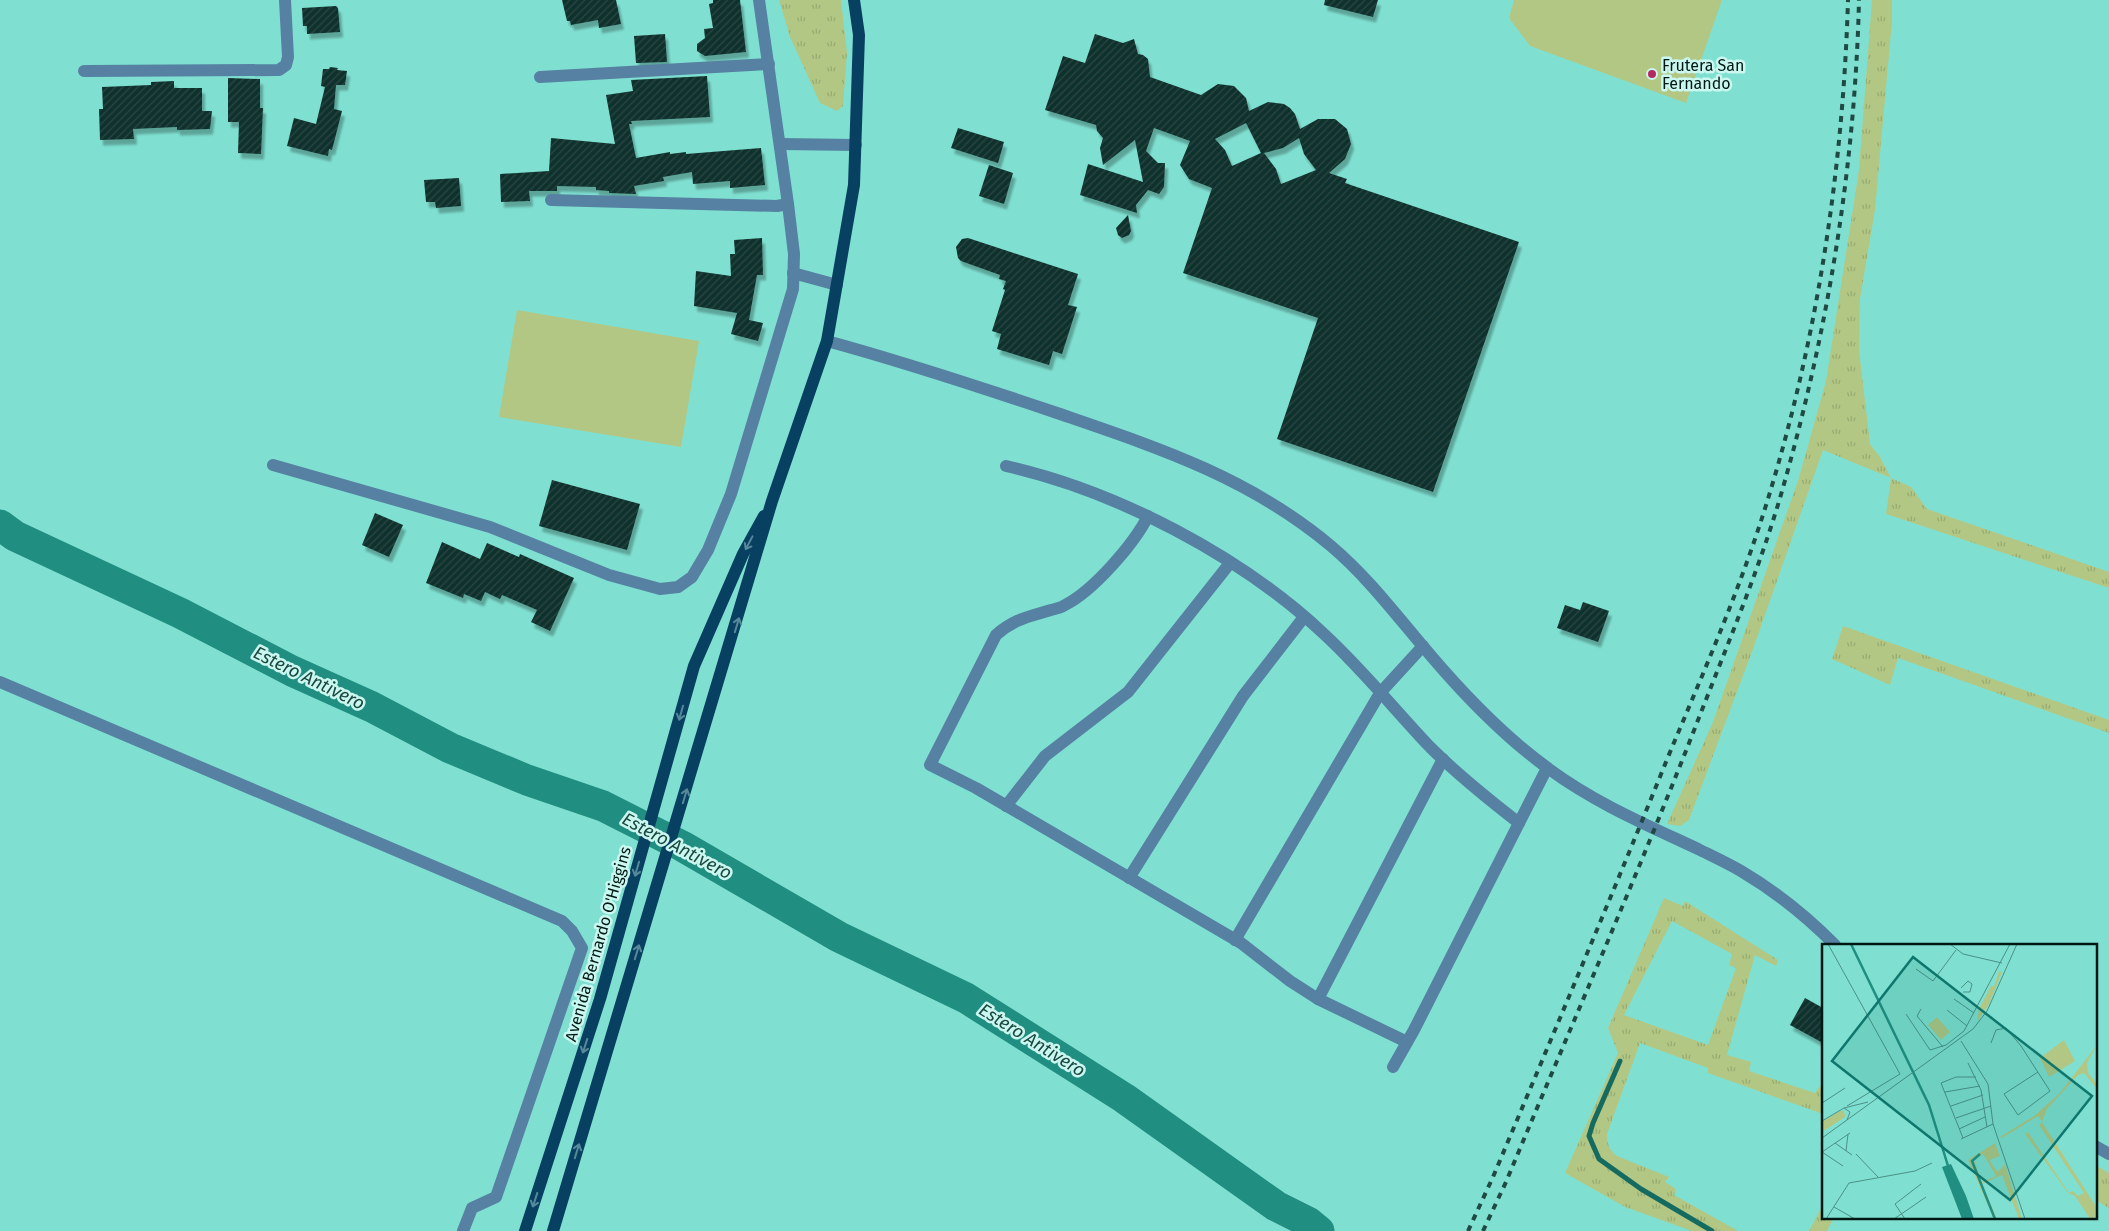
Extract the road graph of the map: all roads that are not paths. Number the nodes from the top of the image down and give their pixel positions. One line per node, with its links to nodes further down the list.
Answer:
1 (286, 0): 5 (street)
2 (759, 0): 4 (street)
3 (854, 0): 8 (main road, Avenida Bernardo O'Higgins)
4 (769, 64): 6 (street); 7 (street)
5 (84, 72)
6 (540, 77)
7 (780, 144): 8 (street); 10 (street)
8 (856, 145): 12 (main road, Avenida Bernardo O'Higgins)
9 (551, 200): 10 (street)
10 (788, 204): 11 (street)
11 (793, 273): 12 (street); 14 (street)
12 (837, 285): 13 (main road, Avenida Bernardo O'Higgins)
13 (827, 341): 16 (main road, Avenida Bernardo O'Higgins); 20 (street)
14 (273, 464)
15 (1006, 466): 17 (street)
16 (772, 501): 36 (main road, Avenida Bernardo O'Higgins, one-way to 36); 37 (main road, Avenida Bernardo O'Higgins, one-way to 16)
17 (1148, 516): 18 (street); 25 (street)
18 (1230, 563): 19 (street); 25 (street)
19 (1304, 617): 22 (street); 27 (street)
20 (1424, 646): 22 (street); 24 (street)
21 (0, 682): 35 (street)
22 (1380, 693): 23 (street); 28 (street)
23 (1443, 759): 26 (street); 30 (street)
24 (1547, 768): 26 (street); 29 (street)
25 (1006, 806): 27 (street)
26 (1519, 823): 31 (street)
27 (1129, 878): 28 (street)
28 (1235, 940): 30 (street)
29 (1834, 944)
30 (1318, 999): 31 (street)
31 (1407, 1042): 32 (street)
32 (1393, 1067)
33 (2096, 1147): 34 (street)
34 (2109, 1154)
35 (463, 1231)
36 (525, 1231)
37 (553, 1231)

